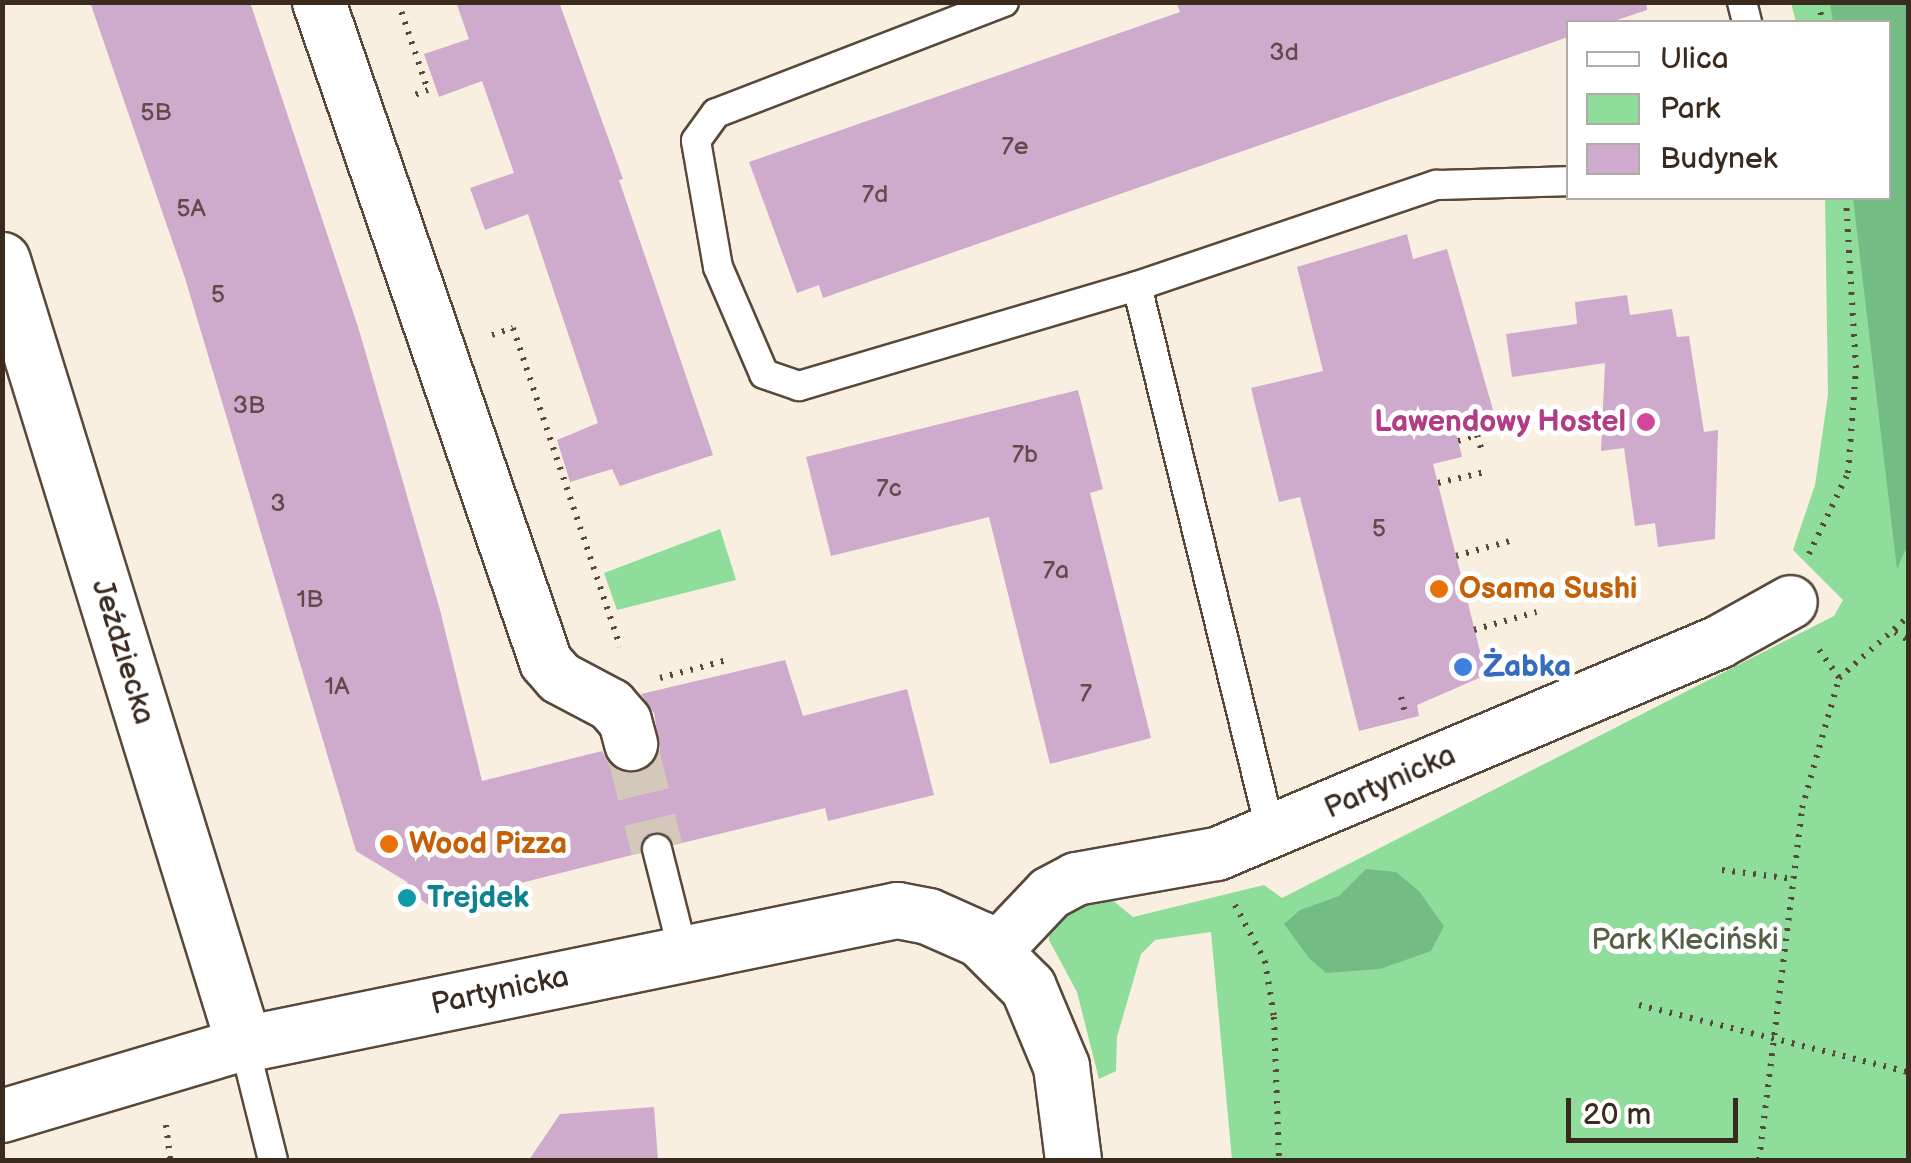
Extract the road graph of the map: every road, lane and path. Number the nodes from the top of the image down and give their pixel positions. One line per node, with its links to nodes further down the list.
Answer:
1 (319, 2): 24 (street)
2 (398, 2): 4 (path)
3 (1004, 2): 8 (lane)
4 (420, 93)
5 (1566, 180): 8 (lane)
6 (1846, 200): 16 (path)
7 (2, 260): 34 (street, Jeździecka)
8 (1137, 286): 25 (lane)
9 (504, 331): 24 (path)
10 (1458, 441): 11 (path)
11 (1482, 450)
12 (1489, 472): 13 (path)
13 (1438, 483)
14 (1513, 540): 15 (path)
15 (1456, 556)
16 (1791, 602): 23 (path); 25 (street, Partynicka)
17 (1536, 612): 19 (path)
18 (1908, 617): 20 (path)
19 (1474, 630)
20 (1895, 632): 21 (path); 23 (path)
21 (1908, 640)
22 (730, 659): 24 (path)
23 (1839, 678): 29 (path)
24 (624, 709)
25 (1271, 833): 27 (street, Partynicka)
26 (657, 849): 31 (lane)
27 (1217, 854): 30 (street, Partynicka); 41 (path)
28 (1722, 870): 29 (path)
29 (1794, 879): 33 (path)
30 (995, 951): 31 (street, Partynicka); 40 (street, Partynicka)
31 (683, 952): 34 (street, Partynicka)
32 (1639, 1005): 33 (path)
33 (1772, 1041): 35 (path); 42 (path)
34 (244, 1044): 36 (street, Partynicka); 39 (lane)
35 (1908, 1072)
36 (2, 1116)
37 (147, 1124): 38 (path)
38 (170, 1160)
39 (273, 1160)
40 (1073, 1160)
41 (1279, 1160)
42 (1759, 1160)

